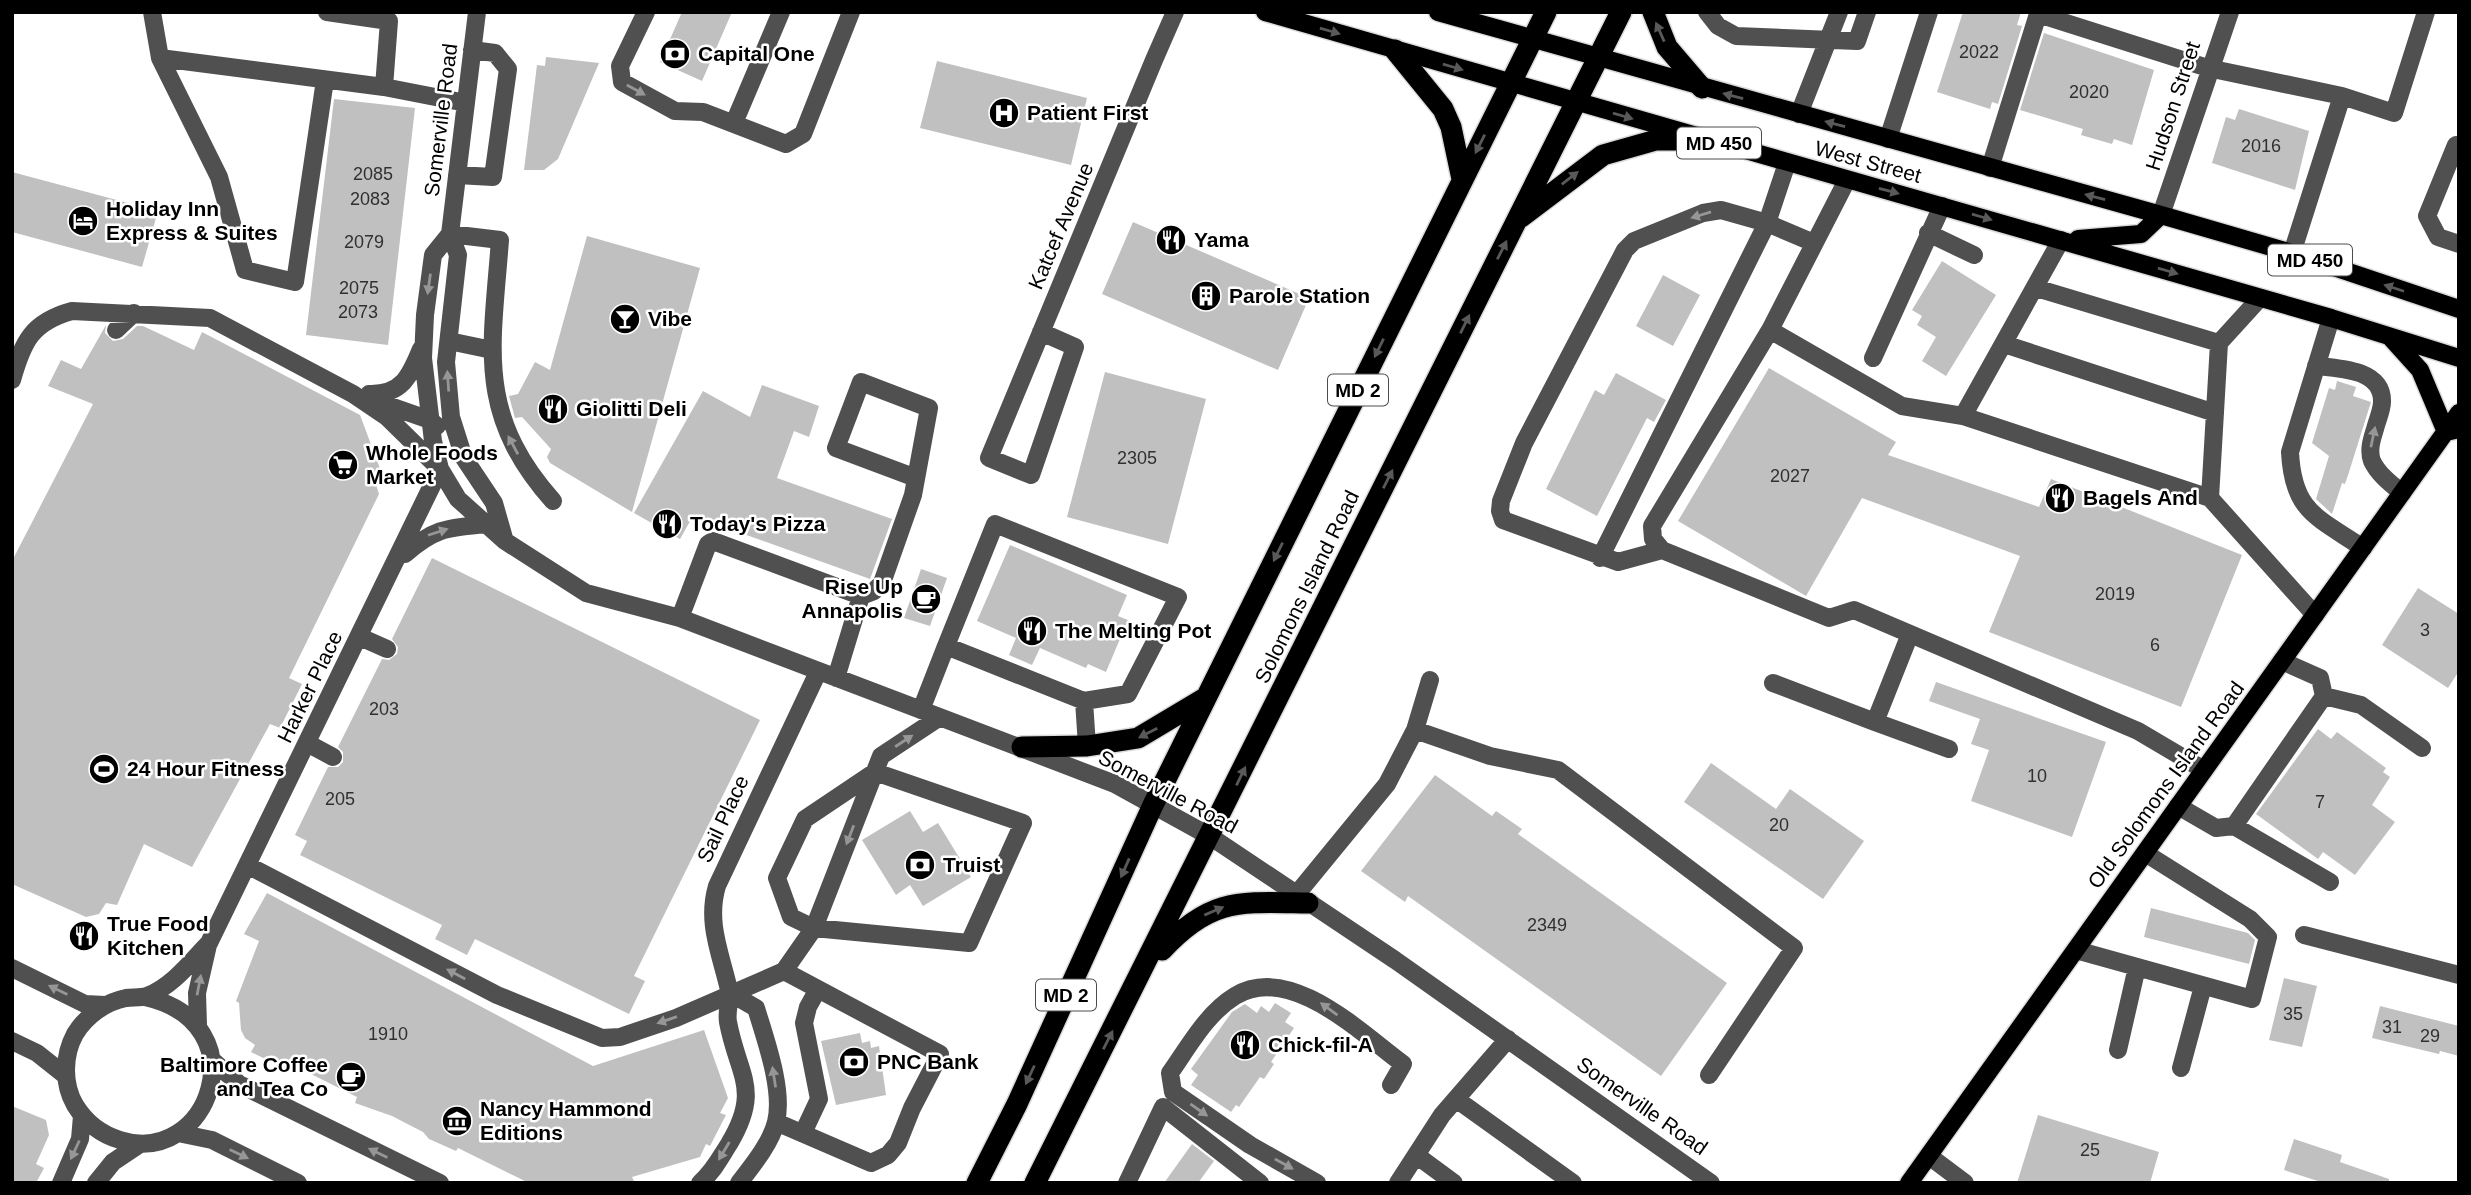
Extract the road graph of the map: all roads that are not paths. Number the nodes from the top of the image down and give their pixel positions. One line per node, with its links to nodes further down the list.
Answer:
1 (152, 12): 23 (street)
2 (327, 12): 28 (street)
3 (477, 12): 21 (street, Somerville Road)
4 (646, 12): 34 (street, one-way to 34)
5 (781, 12): 34 (street)
6 (852, 12): 34 (street)
7 (1175, 12): 61 (street, Katcef Avenue)
8 (1265, 12): 22 (main road, West Street / MD 450, one-way to 22)
9 (1438, 12): 20 (main road, West Street / MD 450)
10 (1546, 12): 20 (highway, Solomons Island Road / MD 2)
11 (1621, 12): 24 (highway, Solomons Island Road / MD 2)
12 (1653, 12): 29 (highway, one-way to 12)
13 (1707, 12): 19 (street)
14 (1839, 12): 19 (street)
15 (1867, 12): 19 (street)
16 (1929, 12): 35 (street)
17 (2230, 12): 25 (street, Hudson Street)
18 (2426, 12): 30 (street)
19 (1829, 39): 33 (street)
20 (1532, 40): 24 (main road, West Street / MD 450); 27 (highway, Solomons Island Road / MD 2)
21 (472, 50): 32 (street, Somerville Road); 40 (street)
22 (1395, 50): 27 (main road, West Street / MD 450, one-way to 27); 41 (highway)
23 (160, 58): 26 (street); 26 (street)
24 (1598, 59): 29 (main road, West Street / MD 450); 31 (highway, Solomons Island Road / MD 2)
25 (2208, 68): 30 (street); 39 (street); 44 (street, Hudson Street)
26 (325, 80): 28 (street)
27 (1511, 83): 31 (main road, West Street / MD 450); 41 (highway, Solomons Island Road / MD 2, one-way to 41)
28 (384, 87): 32 (street)
29 (1702, 88): 33 (main road, West Street / MD 450, one-way to 29)
30 (2342, 96): 52 (street)
31 (1576, 102): 36 (main road, West Street / MD 450, one-way to 36); 45 (highway, Solomons Island Road / MD 2)
32 (466, 103): 40 (street, Somerville Road)
33 (1799, 114): 35 (main road, West Street / MD 450, one-way to 33)
34 (734, 123)
35 (1888, 139): 39 (main road, West Street / MD 450)
36 (1708, 140): 38 (main road, West Street / MD 450); 45 (highway, one-way to 36)
37 (2456, 145): 51 (street)
38 (1787, 163): 42 (main road, West Street / MD 450); 46 (street)
39 (1990, 168): 44 (main road, West Street / MD 450, one-way to 39)
40 (457, 175): 48 (street, Somerville Road)
41 (1462, 179): 103 (highway, Solomons Island Road / MD 2, one-way to 103)
42 (1847, 180): 43 (main road, West Street / MD 450, one-way to 43); 50 (street)
43 (1942, 206): 47 (street); 49 (main road, West Street / MD 450, one-way to 49)
44 (2161, 215): 49 (main road); 52 (main road, West Street / MD 450)
45 (1517, 220): 120 (highway, Solomons Island Road / MD 2, one-way to 45)
46 (1767, 223): 50 (street); 88 (street); 88 (street, one-way to 88)
47 (1928, 233): 53 (street); 68 (street)
48 (450, 234): 63 (street, Somerville Road, one-way to 63); 64 (street, Somerville Road); 67 (street)
49 (2061, 240): 54 (street); 55 (main road, West Street / MD 450, one-way to 55)
50 (1814, 243): 60 (street)
51 (2459, 244)
52 (2292, 253): 56 (main road, West Street / MD 450, one-way to 52)
53 (1975, 255)
54 (2036, 288): 65 (street); 66 (street)
55 (2260, 298): 58 (main road, West Street / MD 450); 65 (street)
56 (2459, 309)
57 (134, 313): 59 (street); 71 (street); 72 (street)
58 (2331, 318): 62 (main road, West Street / MD 450); 70 (street)
59 (116, 330)
60 (1770, 330): 75 (street); 87 (street)
61 (1041, 332): 61 (street, Katcef Avenue)
62 (2389, 336): 69 (main road, West Street / MD 450); 77 (main road)
63 (424, 339): 72 (street); 76 (street, Somerville Road)
64 (449, 341): 67 (street); 78 (street, Somerville Road, one-way to 64)
65 (2219, 343): 73 (street)
66 (2004, 344): 73 (street); 75 (street)
67 (492, 349): 83 (street, one-way to 67)
68 (1873, 358)
69 (2459, 358)
70 (2316, 366): 81 (street, one-way to 70); 86 (street)
71 (12, 380)
72 (353, 394): 76 (street); 79 (street)
73 (2215, 413): 82 (street)
74 (2459, 413): 77 (main road, Old Solomons Island Road)
75 (1963, 416): 82 (street)
76 (430, 420): 78 (street); 79 (street, Somerville Road)
77 (2452, 430): 81 (main road, Old Solomons Island Road)
78 (461, 447): 85 (street, Somerville Road)
79 (440, 469): 84 (street, Somerville Road); 89 (street, Harker Place)
80 (916, 478): 80 (street); 90 (street)
81 (2402, 493): 86 (main road, Old Solomons Island Road)
82 (2210, 498): 91 (street)
83 (553, 501)
84 (488, 524): 85 (street, Somerville Road); 89 (street, Harker Place, one-way to 84)
85 (505, 541): 92 (street, Somerville Road)
86 (2363, 548): 91 (main road, Old Solomons Island Road)
87 (1662, 550): 88 (street); 93 (street)
88 (1600, 558)
89 (397, 561): 94 (street, Harker Place)
90 (861, 596): 92 (street); 99 (street)
91 (2315, 615): 97 (main road, Old Solomons Island Road)
92 (680, 618): 98 (street, Somerville Road)
93 (1910, 634): 107 (street); 115 (street)
94 (360, 637): 96 (street); 109 (street, Harker Place)
95 (946, 646): 104 (street); 104 (street); 105 (street)
96 (387, 649)
97 (2282, 661): 102 (street); 115 (main road, Old Solomons Island Road)
98 (818, 672): 99 (street, Somerville Road); 136 (street, Sail Place)
99 (836, 678): 105 (street, Somerville Road)
100 (1430, 680): 108 (street)
101 (1773, 683): 107 (street)
102 (2324, 696): 112 (street); 119 (street)
103 (1206, 697): 110 (highway, one-way to 110); 117 (highway, Solomons Island Road / MD 2)
104 (1084, 701): 110 (street)
105 (921, 710): 106 (street, Somerville Road)
106 (940, 718): 111 (street, Somerville Road); 116 (street, one-way to 106)
107 (1875, 722): 113 (street)
108 (1415, 730): 124 (street); 145 (street)
109 (307, 743): 114 (street); 122 (street, Harker Place)
110 (1087, 746): 111 (highway)
111 (1022, 747): 117 (street, Somerville Road)
112 (2422, 748)
113 (1949, 749)
114 (333, 757)
115 (2204, 769): 118 (main road, Old Solomons Island Road)
116 (875, 772): 125 (street, one-way to 125); 125 (street); 125 (street)
117 (1153, 805): 120 (street, Somerville Road); 162 (highway, Solomons Island Road / MD 2, one-way to 162)
118 (2178, 806): 119 (street); 121 (main road, Old Solomons Island Road)
119 (2234, 826): 123 (street)
120 (1211, 837): 124 (street, Somerville Road); 131 (highway, Solomons Island Road / MD 2)
121 (2145, 853): 128 (main road, Old Solomons Island Road); 134 (street)
122 (247, 865): 127 (street, Harker Place); 136 (street, one-way to 122)
123 (2330, 882)
124 (1302, 899): 131 (highway, one-way to 124); 140 (street, Somerville Road)
125 (814, 928): 132 (street)
126 (2304, 935): 133 (street)
127 (208, 945): 137 (street, Harker Place); 139 (street, Harker Place, one-way to 127)
128 (2076, 950): 129 (street); 155 (main road, Old Solomons Island Road)
129 (2137, 967): 134 (street); 142 (street)
130 (12, 968): 138 (street, one-way to 130)
131 (1143, 969): 163 (highway, Solomons Island Road / MD 2, one-way to 131)
132 (784, 971): 135 (street); 136 (street)
133 (2459, 975)
134 (2203, 986): 144 (street)
135 (818, 989): 152 (street); 152 (street)
136 (730, 993): 150 (street, one-way to 136); 160 (street, Sail Place, one-way to 160)
137 (145, 997): 138 (street); 139 (street)
138 (105, 1005): 146 (street)
139 (198, 1026): 143 (street)
140 (1508, 1039): 148 (street); 170 (street, Somerville Road)
141 (12, 1041): 146 (street)
142 (2118, 1050)
143 (212, 1060): 151 (street); 159 (street, one-way to 143)
144 (2181, 1068)
145 (1709, 1075)
146 (66, 1076): 149 (street)
147 (1391, 1085): 166 (street, one-way to 166)
148 (1456, 1099): 154 (street); 169 (street)
149 (82, 1116): 153 (street); 156 (street, one-way to 156)
150 (776, 1122): 152 (street); 161 (street)
151 (178, 1133): 153 (street); 158 (street, one-way to 158)
152 (803, 1133)
153 (140, 1144): 157 (street)
154 (1416, 1155): 167 (street); 168 (street)
155 (1929, 1156): 171 (main road, Old Solomons Island Road); 172 (street)
156 (61, 1183)
157 (96, 1183)
158 (298, 1183)
159 (440, 1183)
160 (701, 1183)
161 (739, 1183)
162 (977, 1183)
163 (1035, 1183)
164 (1127, 1183): 165 (street)
165 (1260, 1183)
166 (1317, 1183)
167 (1398, 1183)
168 (1454, 1183)
169 (1573, 1183)
170 (1711, 1183)
171 (1909, 1183)
172 (1965, 1183)

